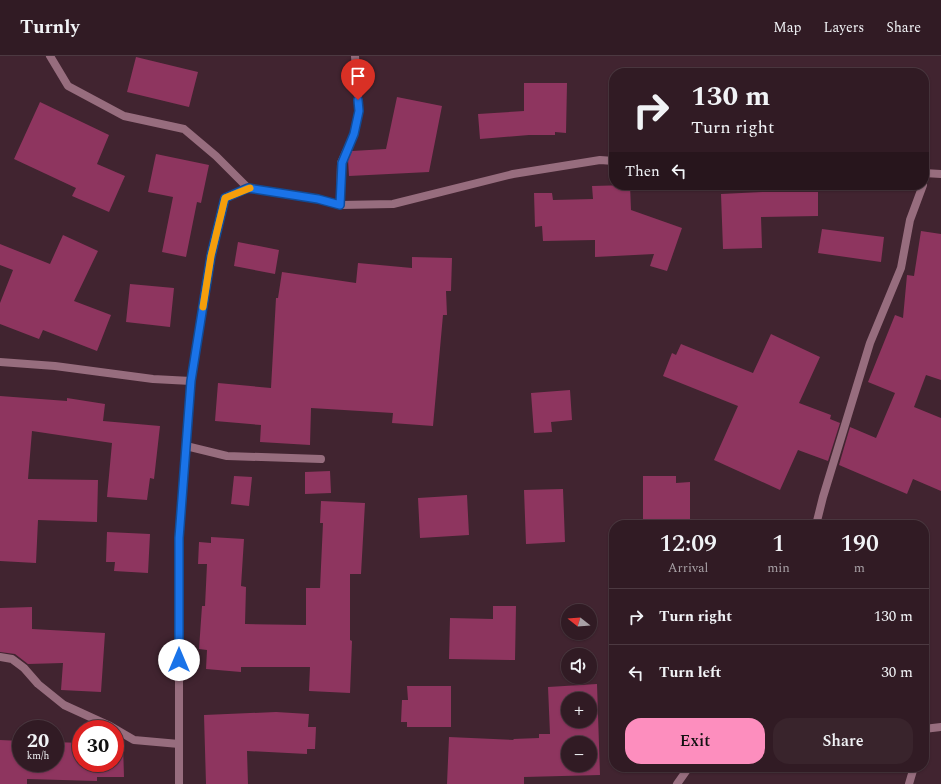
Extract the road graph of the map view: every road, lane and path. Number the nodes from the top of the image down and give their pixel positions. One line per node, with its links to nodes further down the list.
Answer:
1 (50, 56): 6 (street)
2 (355, 56): 8 (street)
3 (609, 161): 8 (street)
4 (929, 174): 5 (street)
5 (941, 174)
6 (248, 188): 8 (street); 10 (street)
7 (922, 190): 13 (street)
8 (340, 205)
9 (0, 362): 10 (street)
10 (191, 381): 11 (street)
11 (186, 446): 12 (street); 17 (street)
12 (321, 459)
13 (817, 520)
14 (0, 657): 17 (street)
15 (941, 727): 16 (street)
16 (929, 730)
17 (179, 744): 20 (street)
18 (685, 772): 21 (street)
19 (913, 772): 22 (street)
20 (179, 784)
21 (677, 784)
22 (909, 784)

